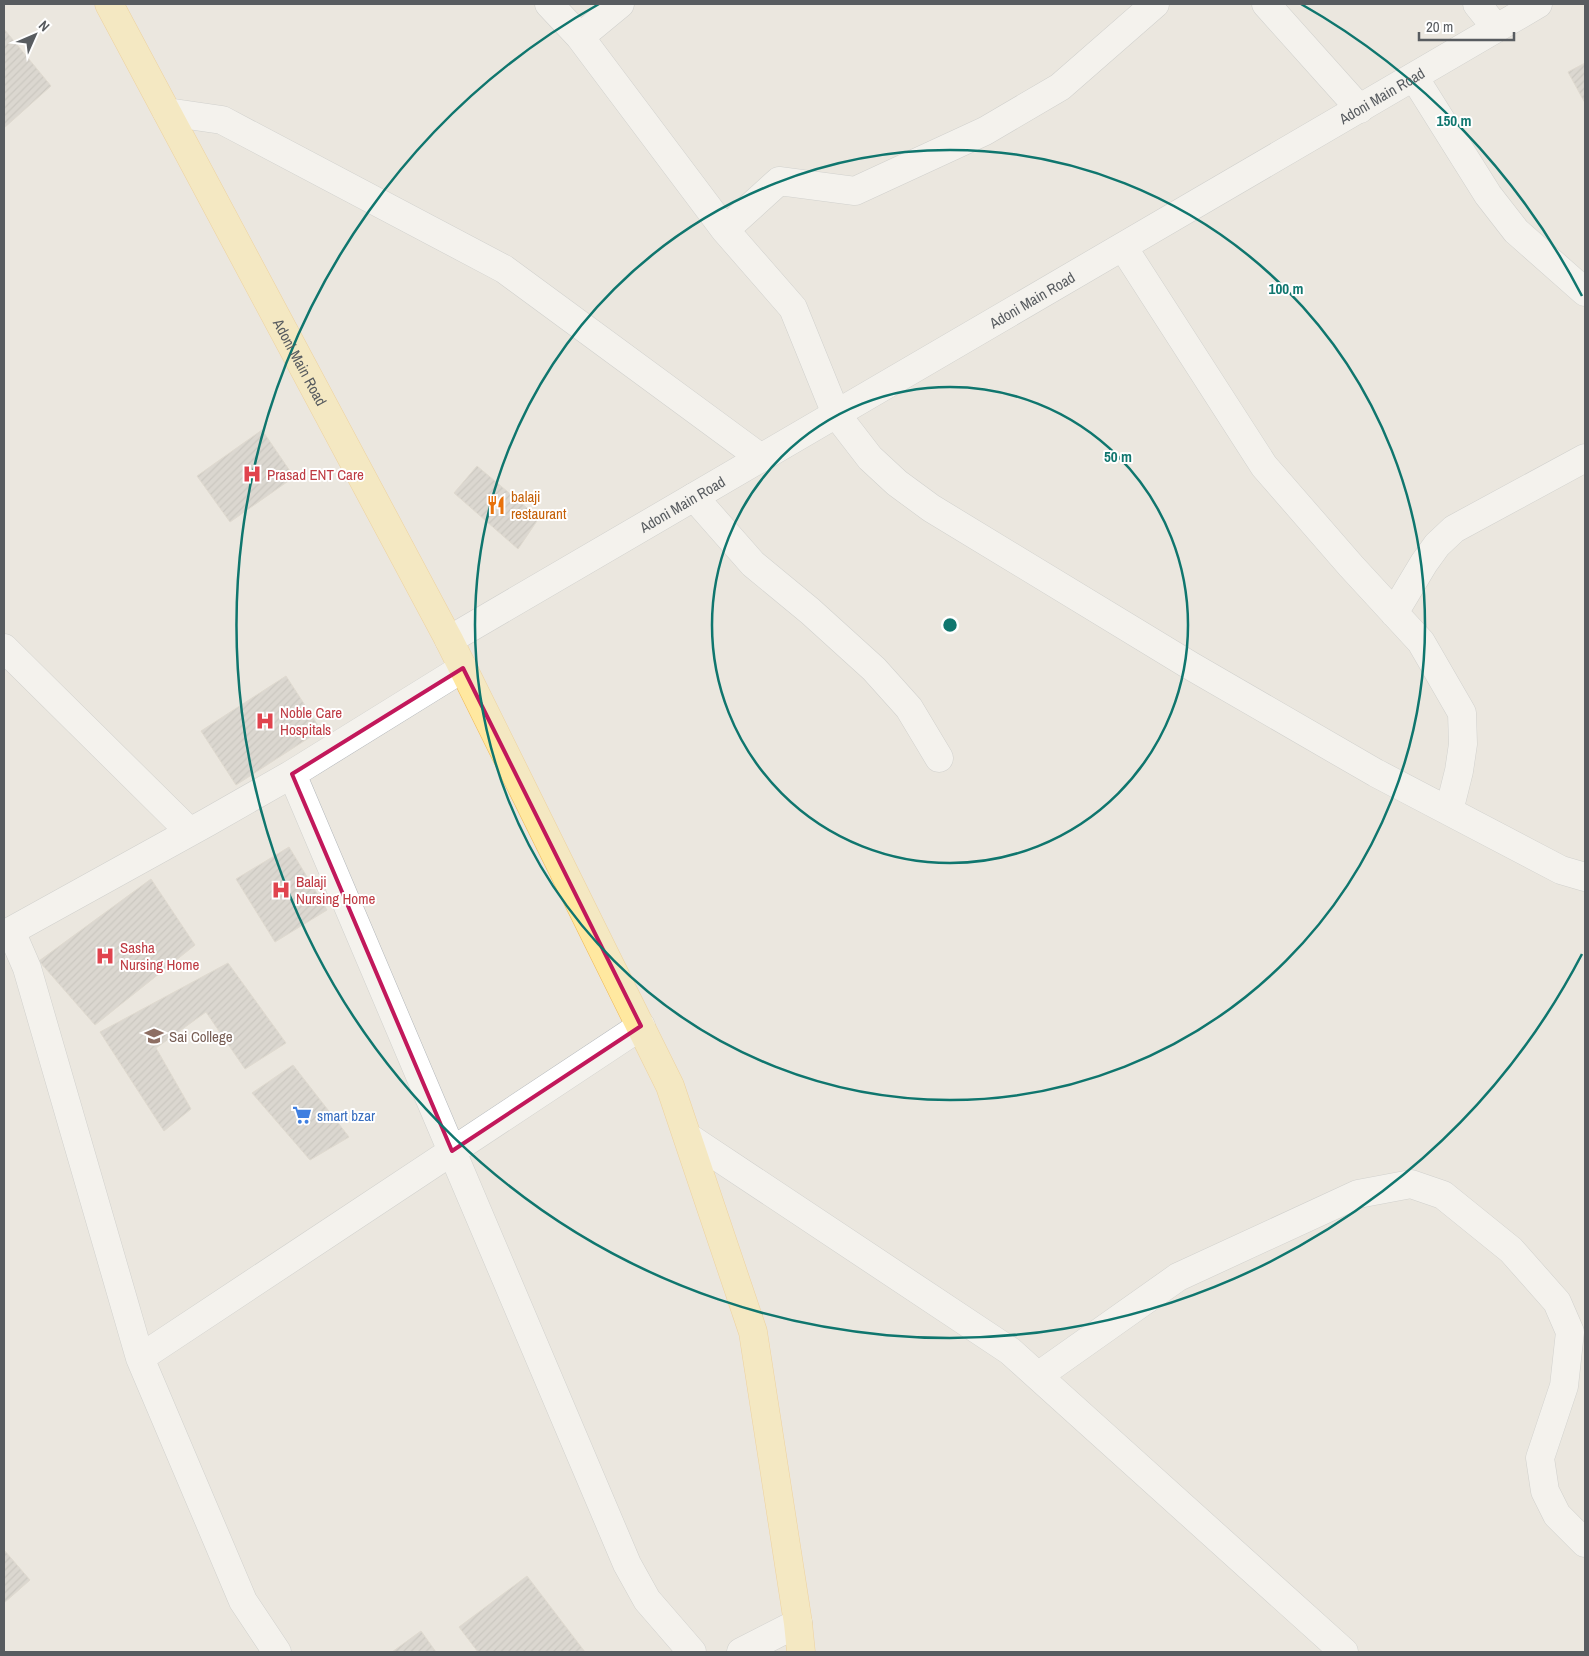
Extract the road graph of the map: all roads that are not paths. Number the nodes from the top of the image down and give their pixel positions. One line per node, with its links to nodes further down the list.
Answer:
1 (109, 4): 12 (main road, Adoni Main Road)
2 (549, 4): 9 (street)
3 (620, 4): 9 (street)
4 (1155, 4): 13 (street)
5 (1266, 4): 11 (street)
6 (1477, 4): 8 (street)
7 (1538, 4): 8 (street, Adoni Main Road)
8 (1496, 28): 10 (street, Adoni Main Road)
9 (580, 37): 13 (street)
10 (1414, 77): 11 (street, Adoni Main Road); 15 (street)
11 (1360, 109): 14 (street, Adoni Main Road)
12 (167, 112): 17 (street); 21 (main road, Adoni Main Road)
13 (725, 230): 16 (street)
14 (1123, 247): 16 (street, Adoni Main Road); 20 (street)
15 (1585, 292)
16 (836, 414): 17 (street, Adoni Main Road); 26 (street)
17 (761, 458): 19 (street, Adoni Main Road)
18 (1585, 458): 20 (street)
19 (694, 497): 21 (street, Adoni Main Road); 24 (street)
20 (1394, 613): 26 (street)
21 (450, 640): 23 (main road)
22 (4, 648): 27 (street)
23 (463, 668): 25 (street); 30 (main road)
24 (938, 758)
25 (292, 774): 27 (street); 32 (street)
26 (1449, 811): 28 (street)
27 (190, 832): 29 (street)
28 (1585, 877)
29 (6, 930): 33 (street)
30 (641, 1026): 31 (main road); 32 (street)
31 (688, 1138): 34 (street); 36 (main road)
32 (452, 1151): 33 (street); 39 (street)
33 (140, 1358): 38 (street)
34 (1038, 1376): 35 (street); 37 (street)
35 (1585, 1543)
36 (798, 1623): 40 (street); 41 (main road)
37 (1340, 1651)
38 (277, 1652)
39 (692, 1652)
40 (741, 1652)
41 (801, 1652)

